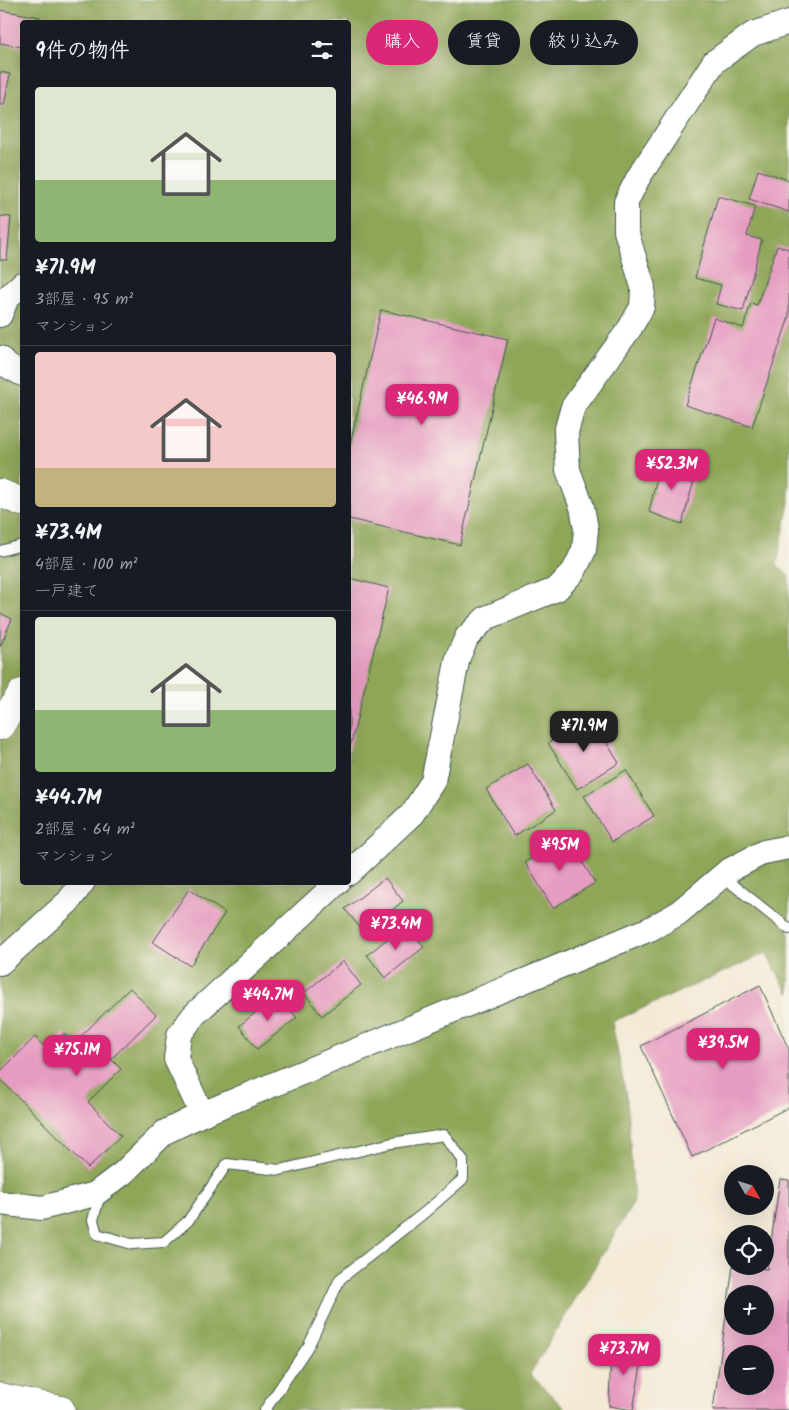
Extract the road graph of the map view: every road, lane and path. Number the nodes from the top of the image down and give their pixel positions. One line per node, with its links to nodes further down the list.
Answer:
1 (789, 22): 13 (street)
2 (20, 286): 3 (street)
3 (0, 315)
4 (0, 358): 5 (street)
5 (20, 373)
6 (0, 493): 7 (main road)
7 (20, 501)
8 (20, 546): 9 (lane)
9 (0, 551)
10 (20, 696): 11 (main road)
11 (0, 726)
12 (789, 847): 14 (street)
13 (351, 870)
14 (722, 876): 17 (lane); 19 (street)
15 (81, 885): 18 (street)
16 (335, 885): 19 (street)
17 (789, 929)
18 (0, 963)
19 (202, 1114): 20 (street)
20 (101, 1189): 21 (street); 24 (lane)
21 (0, 1203)
22 (0, 1397): 23 (main road)
23 (61, 1410)
24 (265, 1410)

